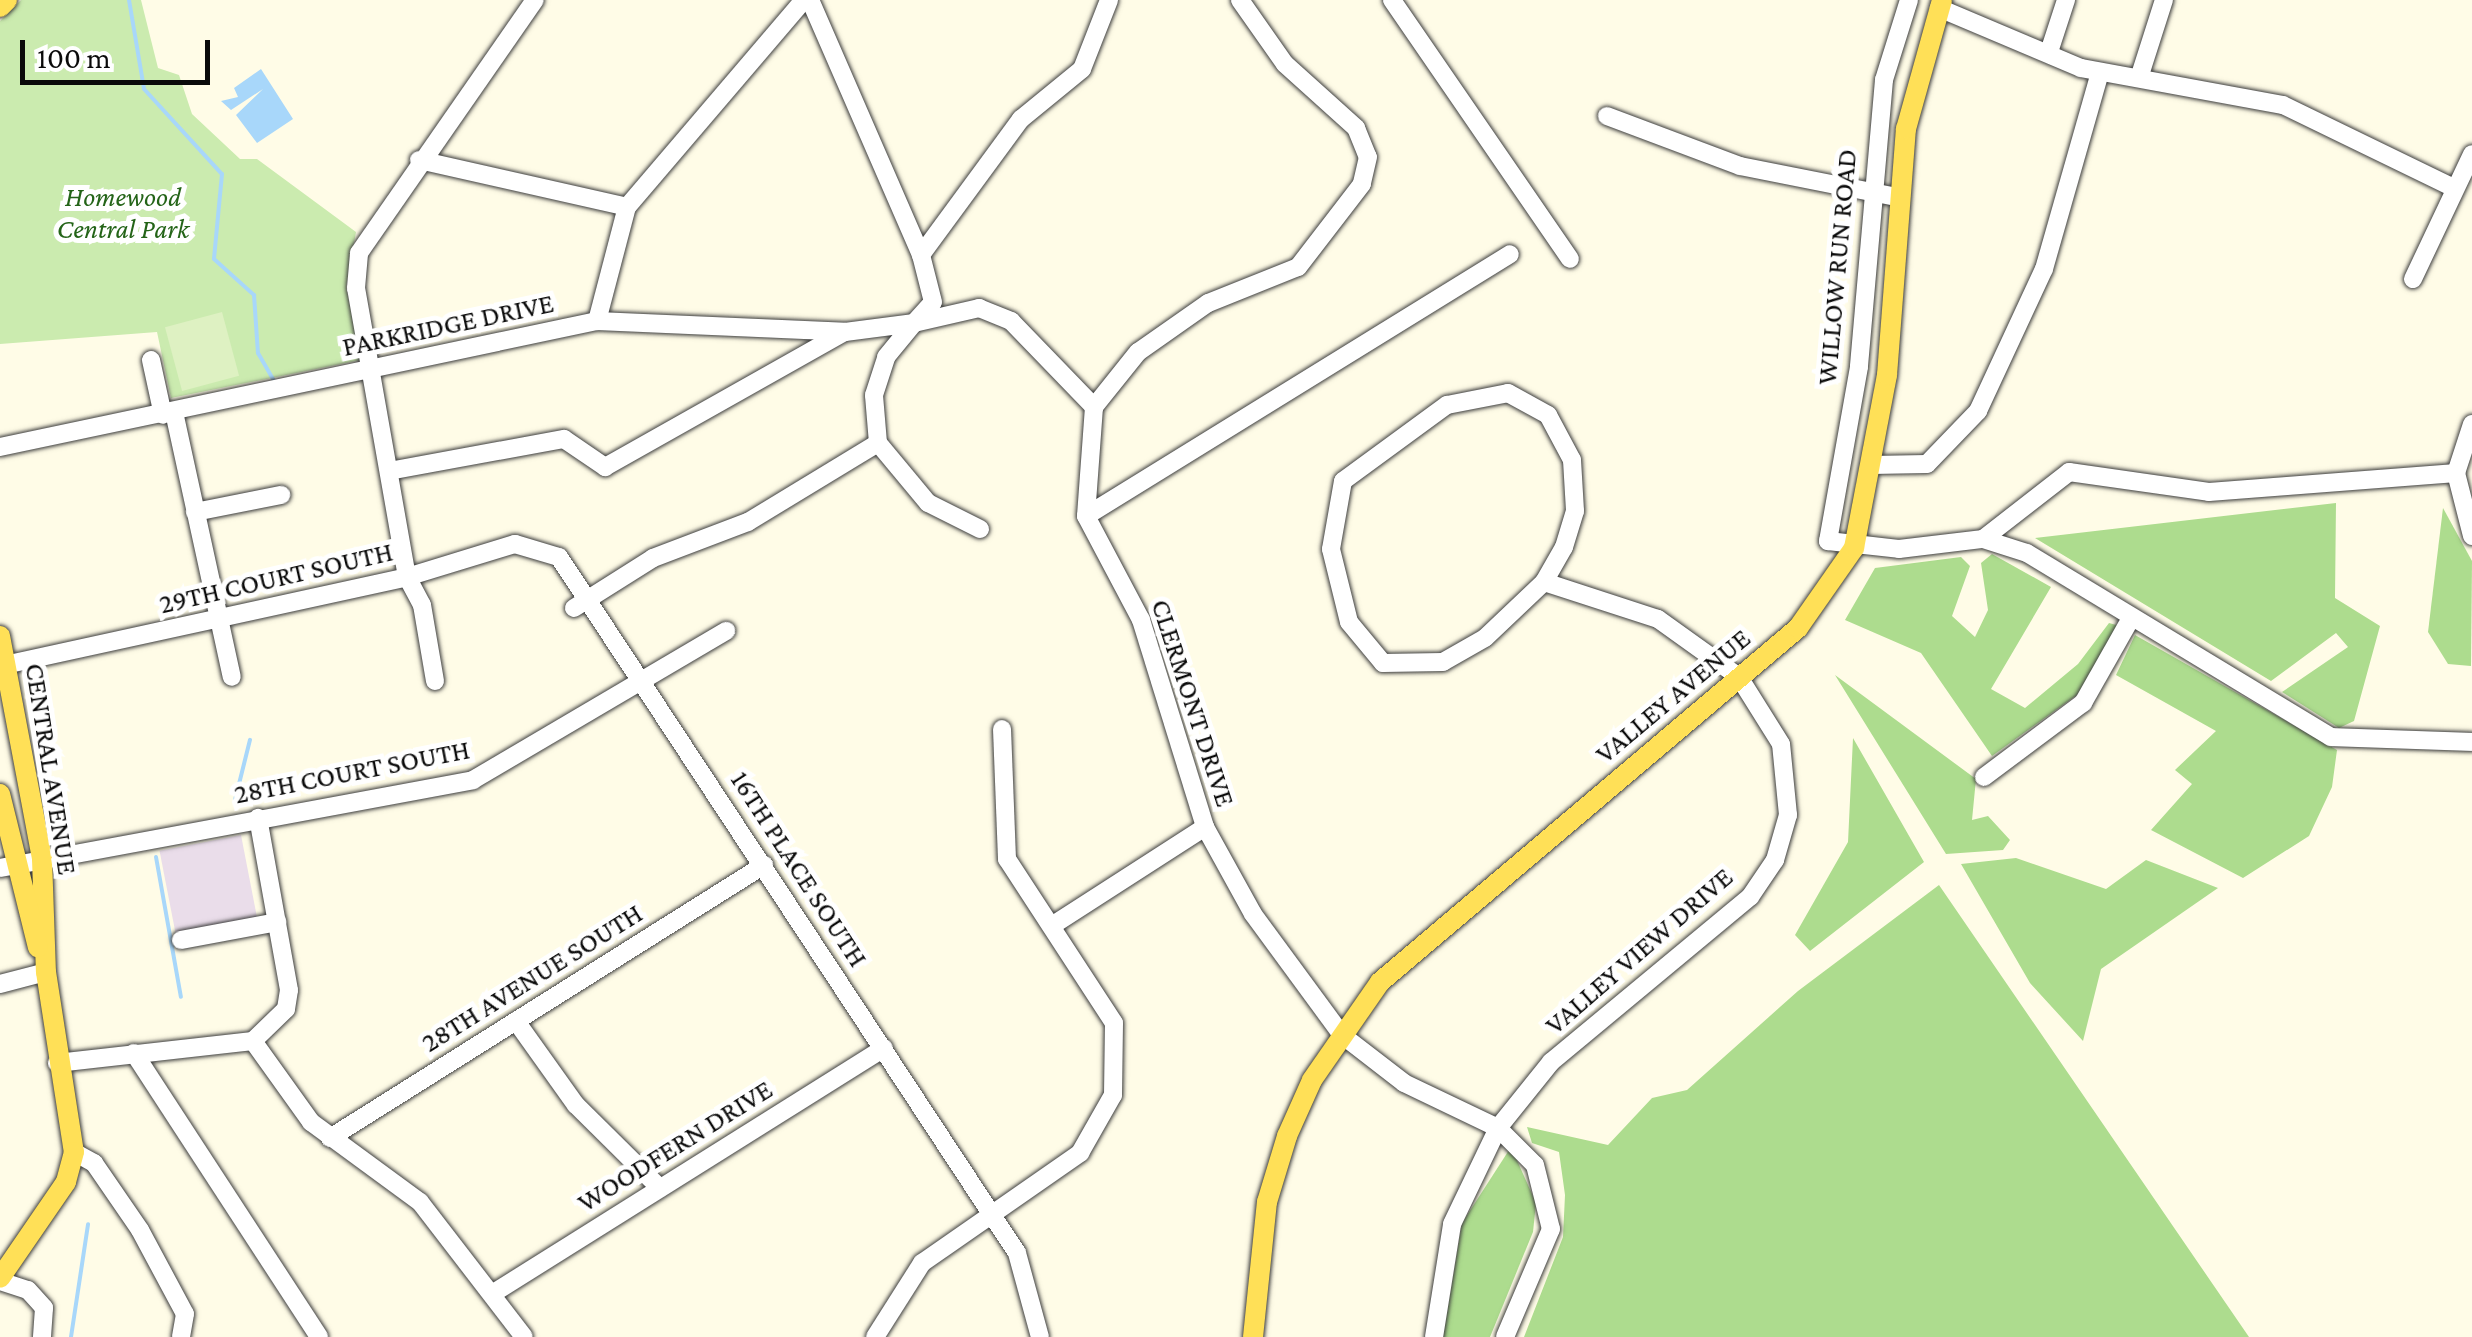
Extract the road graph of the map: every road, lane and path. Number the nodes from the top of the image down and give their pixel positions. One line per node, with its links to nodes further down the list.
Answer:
1 (7, 0): 11 (main road)
2 (535, 0): 17 (street)
3 (807, 0): 21 (street); 23 (street)
4 (1108, 0): 23 (street)
5 (1240, 0): 31 (street)
6 (1392, 0): 24 (street)
7 (1908, 0): 19 (street, WILLOW RUN ROAD)
8 (2066, 0): 12 (street)
9 (2164, 0): 14 (street)
10 (1940, 4): 12 (street); 20 (main road, VALLEY AVENUE)
11 (0, 7)
12 (2050, 49): 13 (street)
13 (2100, 73): 14 (street); 36 (street)
14 (2140, 75): 18 (street)
15 (1608, 116): 19 (street)
16 (2472, 154): 18 (street)
17 (420, 160): 21 (street); 30 (street)
18 (2454, 188): 25 (street)
19 (1867, 193): 20 (street); 45 (street, WILLOW RUN ROAD)
20 (1896, 197): 36 (main road, VALLEY AVENUE)
21 (627, 207): 26 (street)
22 (1510, 254): 41 (street)
23 (921, 255): 27 (street)
24 (1570, 259)
25 (2413, 278)
26 (597, 321): 28 (street, PARKRIDGE DRIVE); 30 (street, PARKRIDGE DRIVE)
27 (914, 323): 28 (street, PARKRIDGE DRIVE); 31 (street, PARKRIDGE DRIVE); 34 (street)
28 (846, 332): 37 (street)
29 (151, 360): 32 (street)
30 (373, 370): 32 (street, PARKRIDGE DRIVE); 37 (street)
31 (1094, 407): 41 (street)
32 (169, 414): 35 (street, PARKRIDGE DRIVE); 40 (street)
33 (2472, 424): 38 (street)
34 (878, 444): 42 (street); 49 (street)
35 (0, 447)
36 (1871, 465): 45 (main road, VALLEY AVENUE)
37 (389, 472): 47 (street)
38 (2456, 473): 43 (street); 44 (street)
39 (280, 496): 40 (street)
40 (194, 512): 50 (street)
41 (1086, 516): 64 (street, CLERMONT DRIVE)
42 (980, 529)
43 (2472, 536)
44 (1983, 538): 45 (street); 51 (street)
45 (1854, 548): 56 (main road, VALLEY AVENUE)
46 (560, 557): 47 (street, 29TH COURT SOUTH); 49 (street, 16TH PLACE SOUTH)
47 (407, 577): 50 (street, 29TH COURT SOUTH); 57 (street)
48 (1544, 582): 48 (street); 56 (street, VALLEY VIEW DRIVE)
49 (582, 603): 58 (street, 16TH PLACE SOUTH)
50 (215, 615): 54 (street, 29TH COURT SOUTH); 55 (street)
51 (2130, 620): 60 (street); 61 (street)
52 (726, 630): 58 (street, 28TH COURT SOUTH)
53 (0, 636): 54 (main road, CENTRAL AVENUE)
54 (3, 666): 65 (main road, CENTRAL AVENUE)
55 (232, 676)
56 (1740, 677): 74 (main road, VALLEY AVENUE); 79 (street, VALLEY VIEW DRIVE)
57 (435, 681)
58 (642, 685): 63 (street, 28TH COURT SOUTH); 66 (street, 16TH PLACE SOUTH)
59 (1002, 729): 69 (street)
60 (2472, 742)
61 (1984, 777)
62 (0, 794): 67 (main road, CENTRAL AVENUE)
63 (258, 818): 65 (street, 28TH COURT SOUTH); 68 (street)
64 (1205, 826): 69 (street); 74 (street, CLERMONT DRIVE)
65 (42, 859): 67 (street, 28TH COURT SOUTH); 71 (main road, CENTRAL AVENUE)
66 (764, 865): 73 (street, 28TH AVENUE SOUTH); 76 (street, 16TH PLACE SOUTH)
67 (6, 867): 71 (main road, CENTRAL AVENUE)
68 (277, 922): 70 (street); 75 (street)
69 (1054, 925): 83 (street)
70 (182, 940)
71 (46, 972): 72 (street); 78 (main road, CENTRAL AVENUE)
72 (0, 984)
73 (516, 1020): 80 (street, 28TH AVENUE SOUTH); 82 (street)
74 (1342, 1035): 79 (street, CLERMONT DRIVE); 92 (main road, VALLEY AVENUE)
75 (254, 1041): 77 (street); 80 (street)
76 (884, 1048): 82 (street, WOODFERN DRIVE); 83 (street, 16TH PLACE SOUTH)
77 (134, 1053): 78 (street); 88 (street)
78 (57, 1063): 81 (main road, CENTRAL AVENUE)
79 (1498, 1128): 93 (street, VALLEY VIEW DRIVE); 94 (street, CLERMONT DRIVE)
80 (330, 1138): 85 (street)
81 (74, 1152): 84 (main road, CENTRAL AVENUE); 87 (street)
82 (660, 1188): 85 (street, WOODFERN DRIVE)
83 (991, 1214): 90 (street); 91 (street, 16TH PLACE SOUTH)
84 (0, 1280): 86 (street)
85 (495, 1292): 89 (street)
86 (42, 1337)
87 (180, 1337)
88 (319, 1337)
89 (524, 1337)
90 (875, 1337)
91 (1040, 1337)
92 (1253, 1337)
93 (1434, 1337)
94 (1505, 1337)

